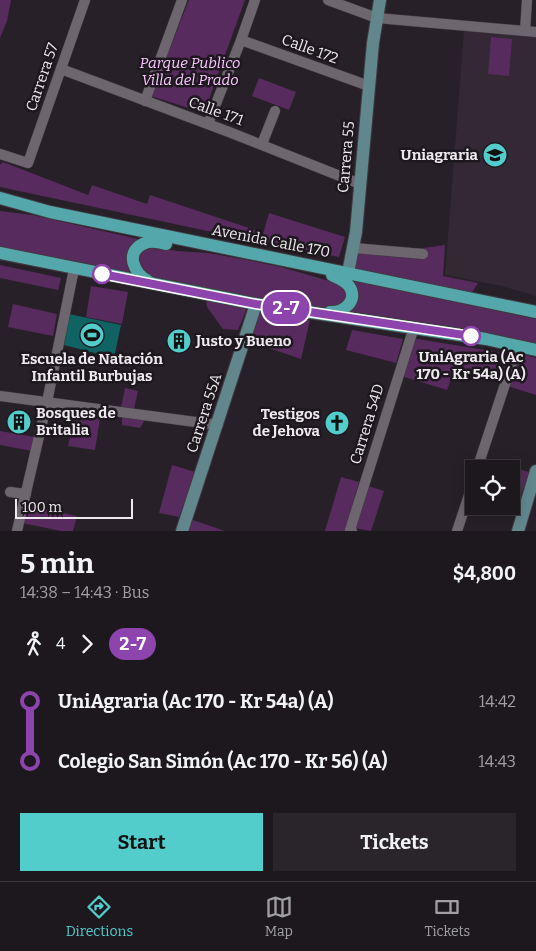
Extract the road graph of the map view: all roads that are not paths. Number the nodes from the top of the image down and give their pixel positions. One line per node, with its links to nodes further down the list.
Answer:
1 (85, 0): 12 (street, Carrera 57)
2 (182, 0): 14 (street)
3 (255, 0): 11 (street)
4 (328, 0): 8 (street)
5 (372, 0): 8 (street, Carrera 55)
6 (380, 0): 8 (street, Carrera 55)
7 (528, 0): 9 (street)
8 (374, 17): 9 (street); 13 (street, Carrera 55)
9 (525, 31): 10 (street)
10 (536, 32)
11 (241, 40): 13 (street, Calle 172); 16 (street)
12 (61, 70): 14 (street, Calle 171); 18 (street, Carrera 57)
13 (369, 86): 19 (street, Carrera 55)
14 (145, 101): 16 (street, Calle 171)
15 (275, 111): 17 (street)
16 (208, 124): 17 (street, Calle 171)
17 (262, 144): 19 (street, Calle 171)
18 (0, 154)
19 (360, 184): 24 (street, Carrera 55)
20 (0, 198): 22 (main road, Avenida Calle 170)
21 (0, 204): 22 (street)
22 (50, 212): 23 (main road, Avenida Calle 170)
23 (211, 246): 27 (main road, Avenida Calle 170); 30 (main road)
24 (354, 248): 26 (street); 29 (street, Carrera 55)
25 (0, 253): 28 (main road)
26 (423, 254)
27 (318, 267): 29 (main road, Avenida Calle 170); 32 (main road)
28 (74, 269): 30 (main road); 38 (street)
29 (348, 273): 33 (main road, Avenida Calle 170)
30 (154, 284): 31 (main road)
31 (256, 304): 32 (main road); 39 (street, Carrera 55A)
32 (290, 309): 34 (main road)
33 (536, 312)
34 (414, 327): 35 (main road); 47 (street, Carrera 54D)
35 (518, 345): 36 (main road); 40 (street)
36 (536, 350)
37 (0, 396): 38 (street)
38 (47, 402): 39 (street); 43 (street)
39 (218, 425): 46 (street, Carrera 55A)
40 (480, 460)
41 (536, 471): 49 (street)
42 (10, 492): 43 (street)
43 (26, 494): 45 (street)
44 (465, 507): 48 (street)
45 (17, 531)
46 (182, 531)
47 (351, 531)
48 (457, 531)
49 (518, 531)

